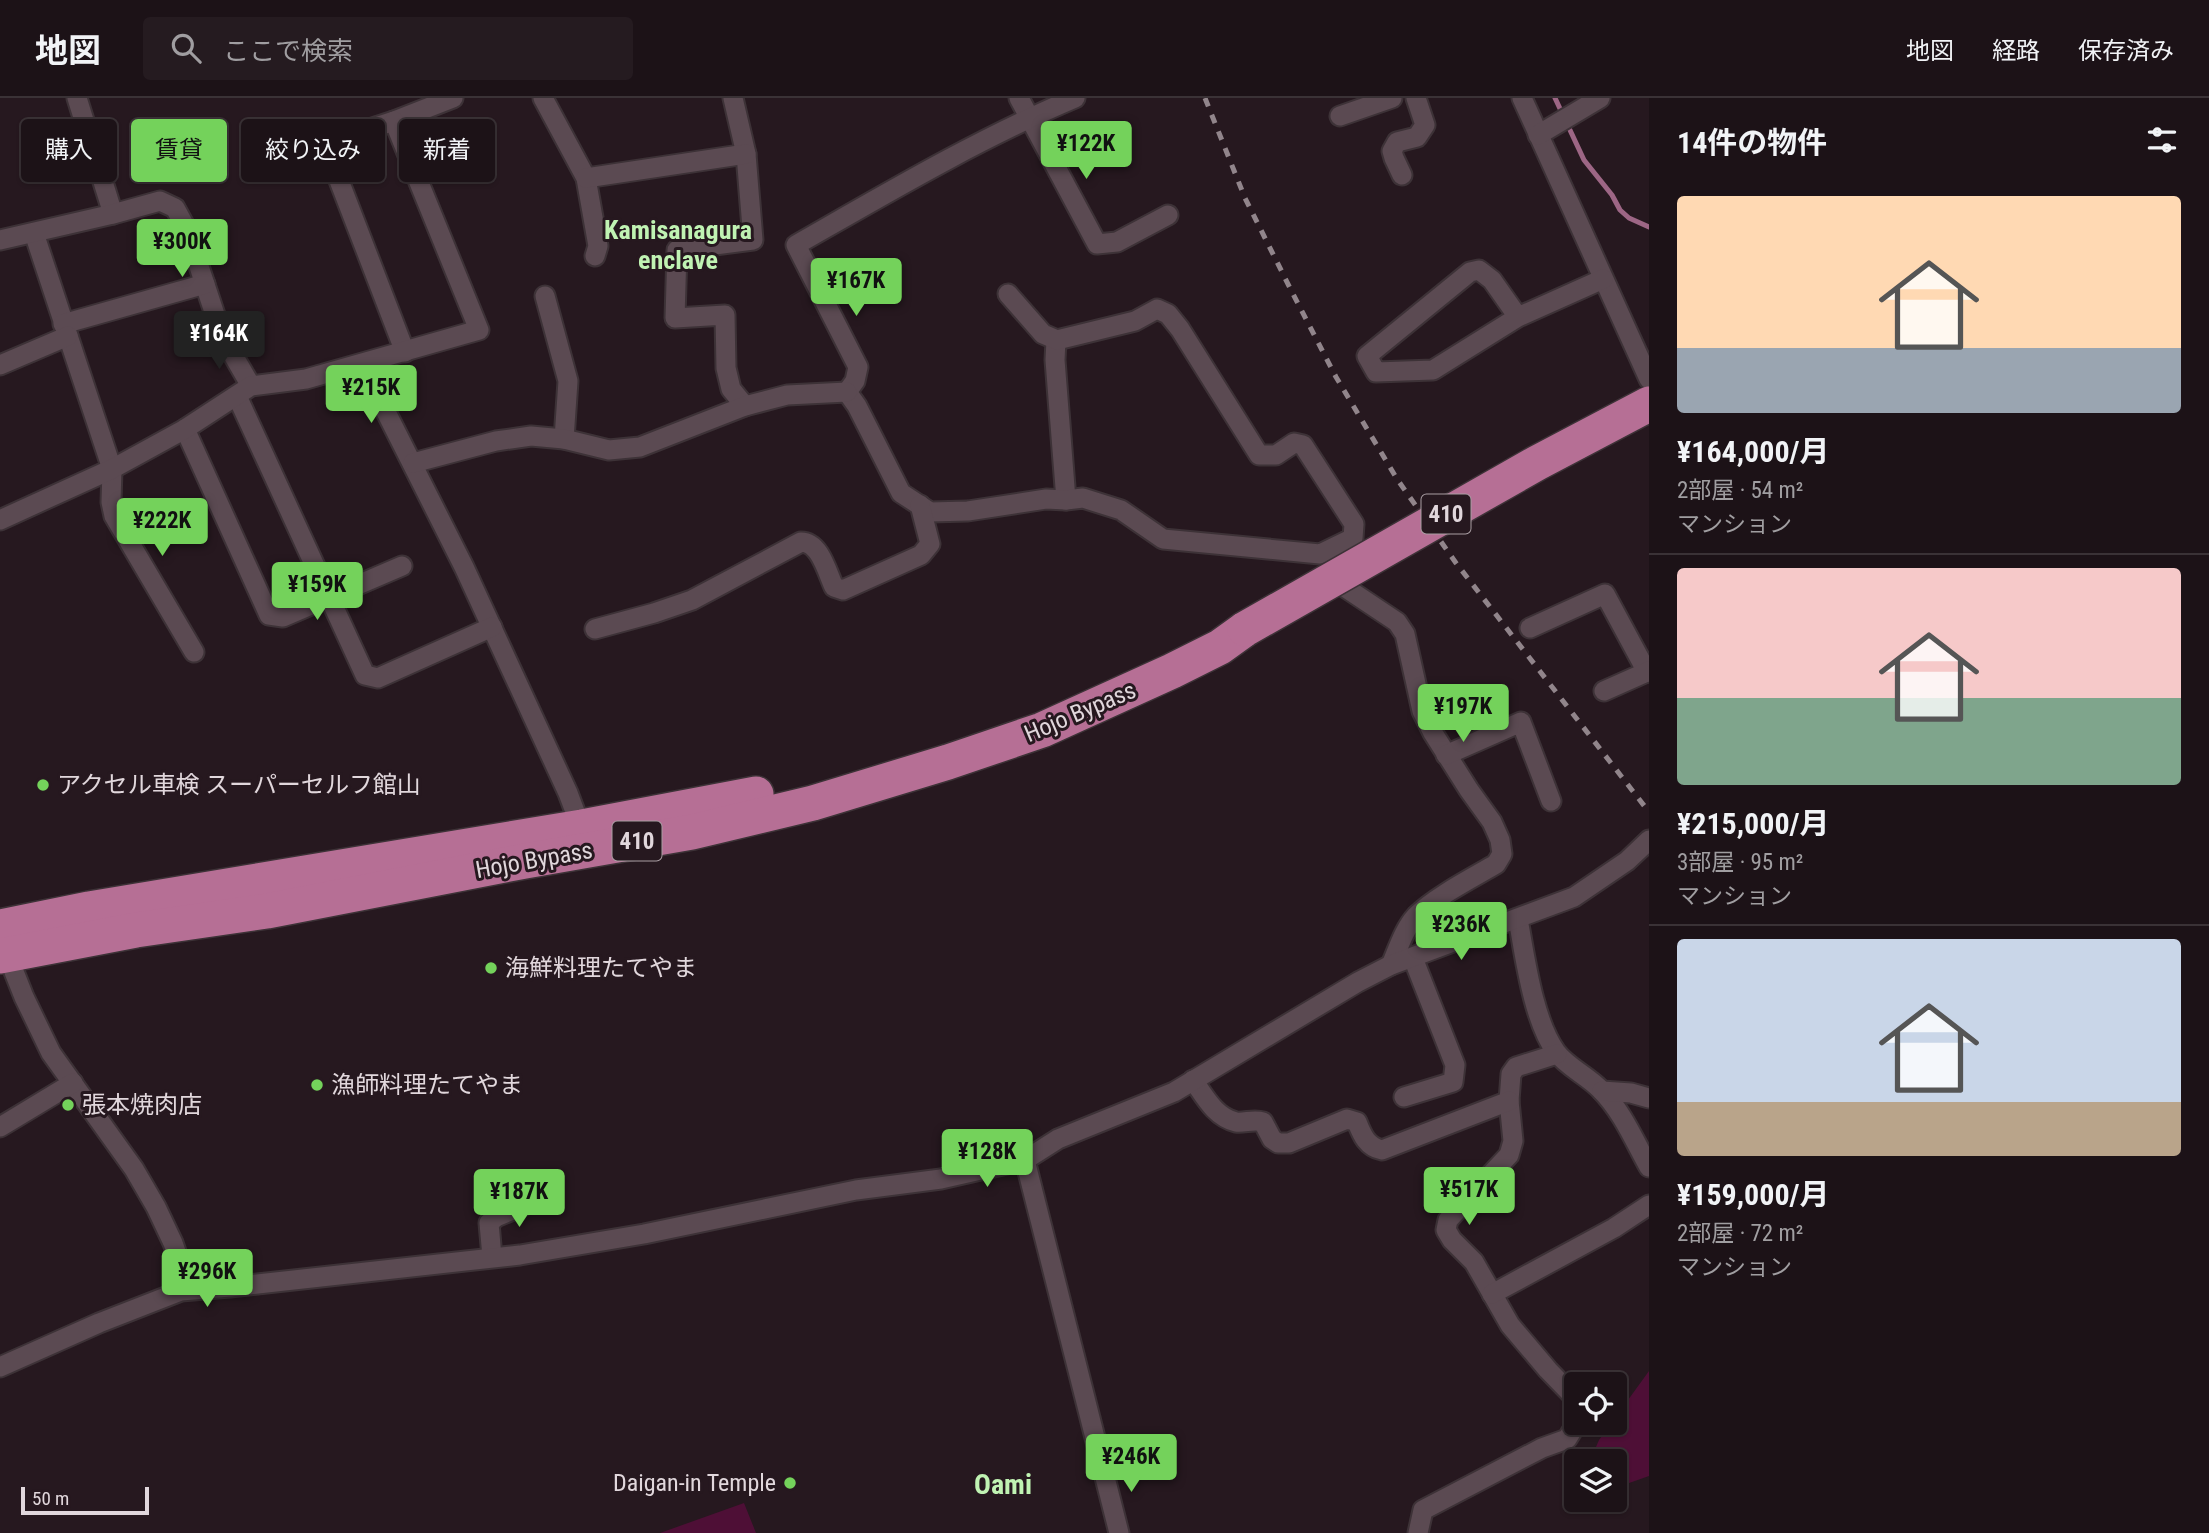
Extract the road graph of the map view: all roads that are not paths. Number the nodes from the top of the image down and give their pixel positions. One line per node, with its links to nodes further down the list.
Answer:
1 (77, 98): 20 (street)
2 (453, 98): 13 (street)
3 (543, 98): 18 (street)
4 (733, 98): 16 (street)
5 (1019, 98): 12 (street)
6 (1075, 98): 12 (street)
7 (1416, 98): 17 (street)
8 (1522, 98): 15 (street)
9 (1600, 98): 15 (street)
10 (1383, 99): 11 (street)
11 (1340, 116)
12 (1029, 118): 21 (street); 37 (street)
13 (394, 121): 14 (street); 32 (street)
14 (385, 124)
15 (1547, 130): 25 (street)
16 (746, 154): 18 (street); 39 (street)
17 (1402, 175)
18 (586, 178): 24 (street)
19 (340, 182): 32 (street)
20 (113, 214): 22 (street); 26 (street)
21 (1168, 215)
22 (34, 233): 23 (street); 30 (street)
23 (0, 240)
24 (595, 256)
25 (1603, 279): 29 (street); 35 (street)
26 (205, 284): 30 (street); 36 (street)
27 (1008, 294): 31 (street)
28 (545, 296): 41 (street)
29 (1518, 317): 29 (street)
30 (66, 330): 33 (street); 43 (street)
31 (1056, 340): 44 (street); 47 (street)
32 (405, 352): 34 (street)
33 (0, 365)
34 (356, 366): 36 (street); 42 (street)
35 (1649, 379)
36 (244, 391): 40 (street); 49 (street)
37 (847, 391): 39 (street); 45 (street)
38 (1649, 404): 58 (highway, Hojo Bypass / 410, bridge)
39 (745, 406): 41 (street)
40 (185, 429): 43 (street); 49 (street)
41 (564, 439): 42 (street)
42 (413, 463): 50 (street)
43 (112, 469): 46 (street); 53 (street)
44 (1066, 500): 45 (street); 47 (street)
45 (920, 505): 52 (street)
46 (0, 520)
47 (1320, 554): 56 (street)
48 (402, 566): 49 (street)
49 (328, 598): 50 (street)
50 (492, 627): 58 (street)
51 (1530, 628): 54 (street)
52 (595, 629)
53 (194, 652)
54 (1648, 672): 55 (street)
55 (1604, 691)
56 (1447, 755): 57 (street); 63 (street)
57 (1551, 801)
58 (584, 839): 61 (highway, Hojo Bypass / 410)
59 (1649, 840): 60 (street)
60 (1518, 919): 62 (street); 64 (street)
61 (2, 946): 66 (street)
62 (1413, 958): 63 (street); 68 (street)
63 (1391, 965): 65 (street)
64 (1557, 1054): 67 (street); 70 (street)
65 (1193, 1080): 70 (street); 72 (street)
66 (73, 1083): 71 (street); 77 (street)
67 (1602, 1091): 69 (street); 73 (street)
68 (1404, 1097)
69 (1649, 1098)
70 (1509, 1101): 78 (street)
71 (0, 1127)
72 (1026, 1160): 76 (street); 82 (street)
73 (1649, 1167)
74 (541, 1198): 76 (street)
75 (1649, 1205): 78 (street)
76 (492, 1257): 77 (street)
77 (181, 1291): 79 (street)
78 (1492, 1294): 80 (street)
79 (0, 1367)
80 (1564, 1385)
81 (1570, 1435): 83 (street)
82 (1119, 1533)
83 (1418, 1533)

